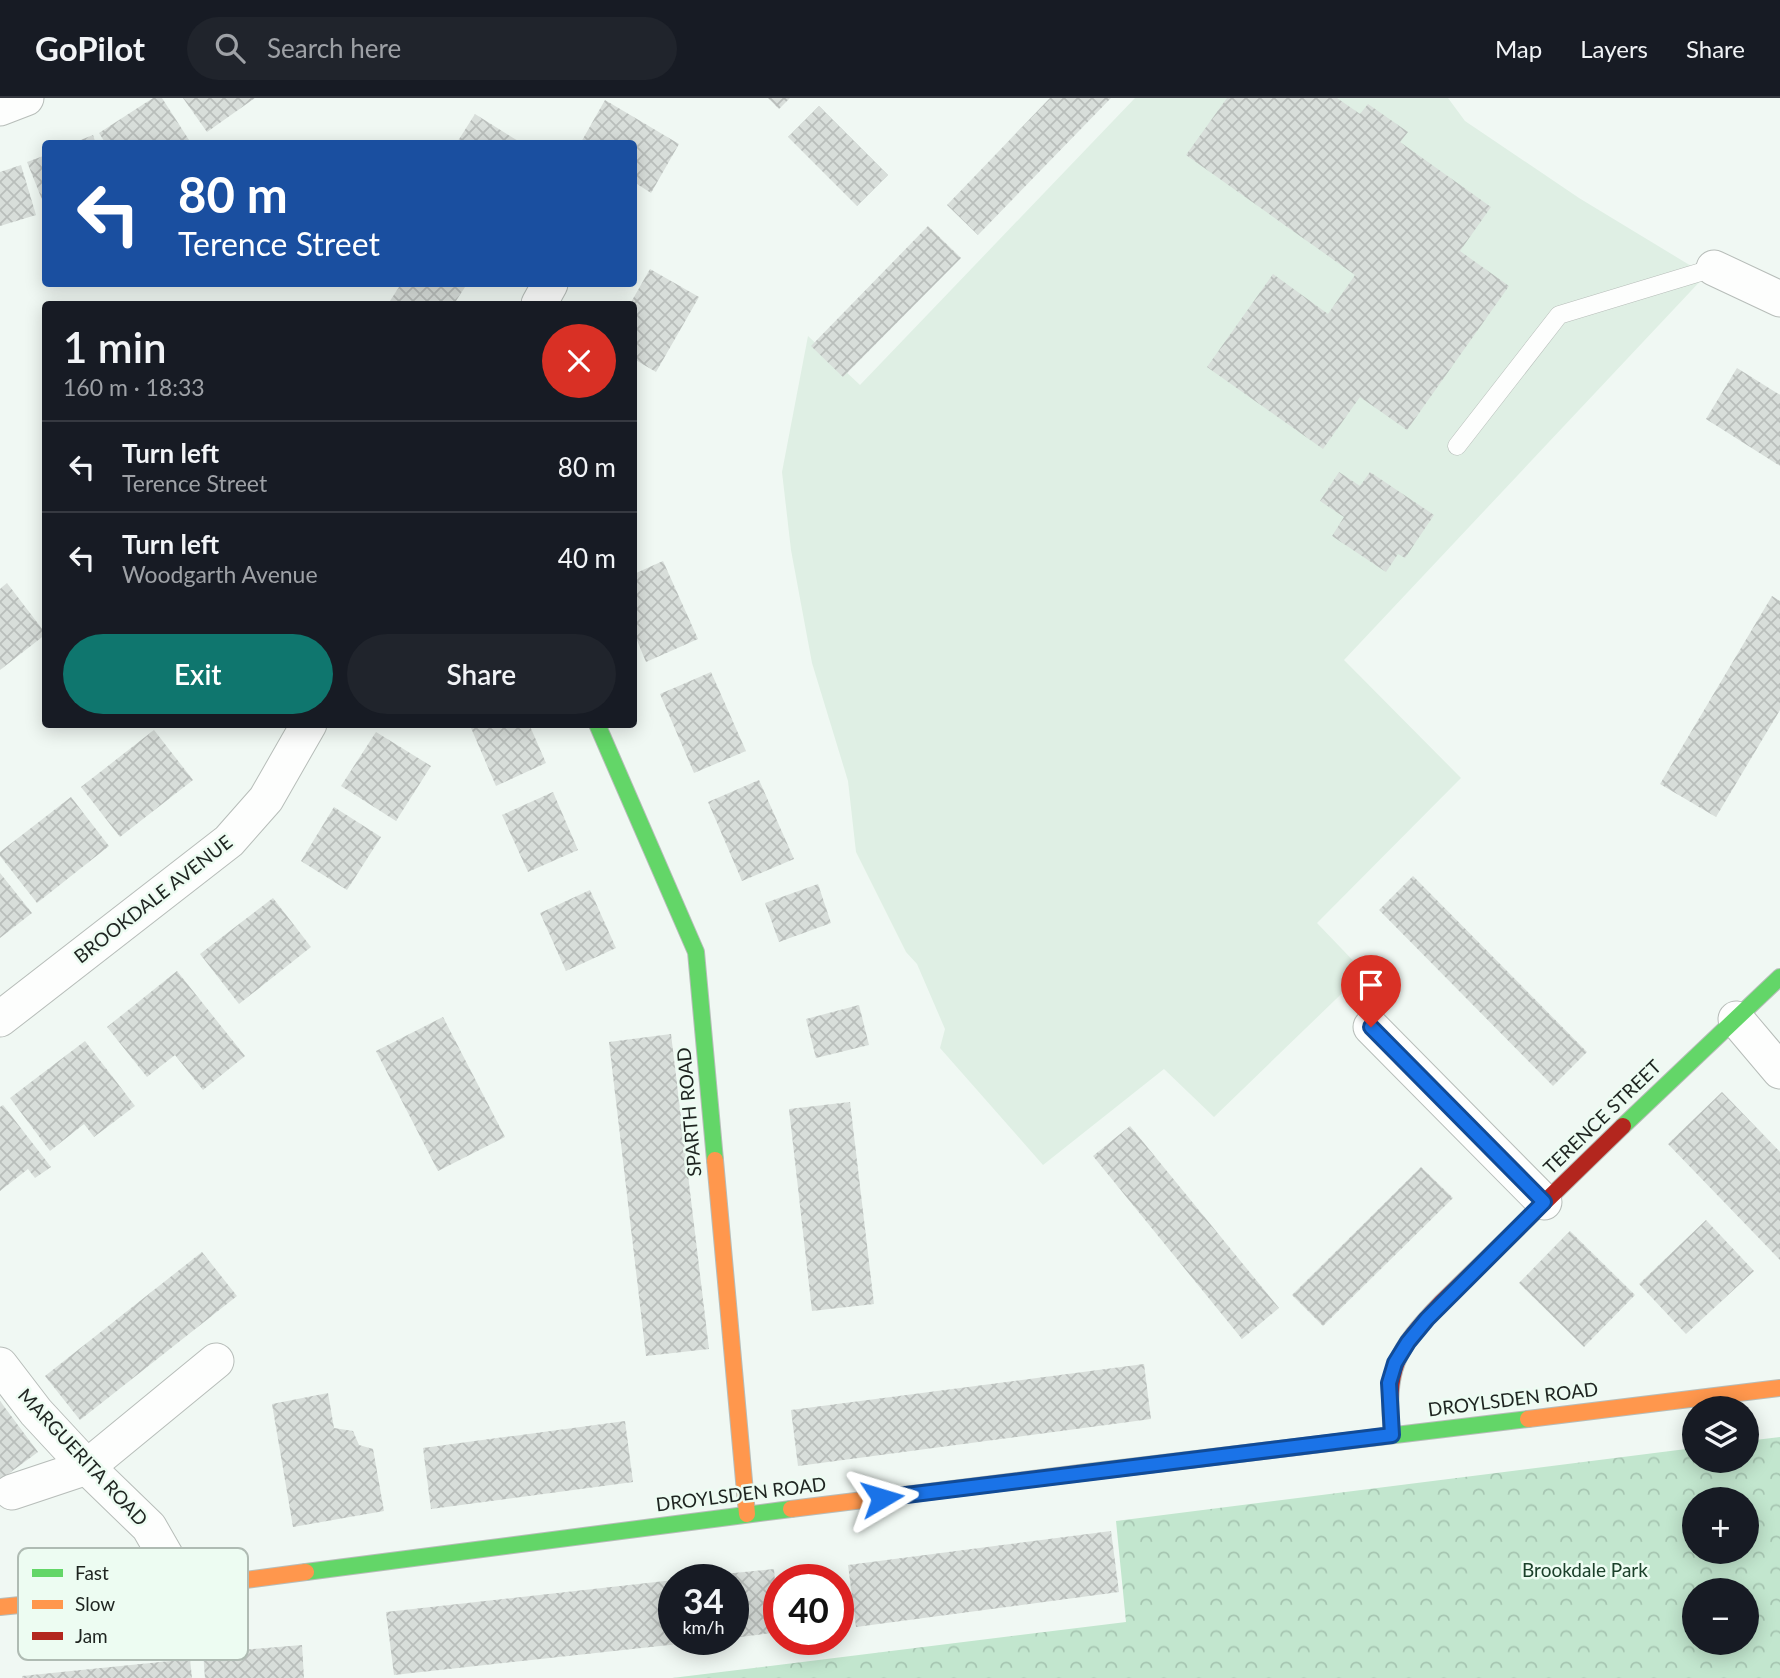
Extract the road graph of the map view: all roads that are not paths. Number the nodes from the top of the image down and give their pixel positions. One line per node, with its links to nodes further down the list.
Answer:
1 (26, 98): 2 (street)
2 (0, 108)
3 (1714, 268): 4 (street); 5 (lane)
4 (1780, 299)
5 (1457, 446)
6 (307, 728): 9 (street, BROOKDALE AVENUE)
7 (599, 728): 20 (street, SPARTH ROAD)
8 (1780, 977): 10 (street, TERENCE STREET)
9 (0, 1019)
10 (1736, 1019): 12 (street); 13 (street, TERENCE STREET)
11 (1371, 1027): 13 (street)
12 (1780, 1071)
13 (1544, 1202): 17 (street, TERENCE STREET)
14 (216, 1361): 18 (street)
15 (0, 1365): 18 (street, MARGUERITA ROAD)
16 (1780, 1388): 17 (street, DROYLSDEN ROAD)
17 (1392, 1435): 20 (street, DROYLSDEN ROAD)
18 (88, 1468): 19 (street); 21 (street, MARGUERITA ROAD)
19 (12, 1492)
20 (747, 1514): 22 (street, DROYLSDEN ROAD)
21 (161, 1548)
22 (248, 1580)
23 (18, 1605): 24 (street, DROYLSDEN ROAD)
24 (0, 1607)

